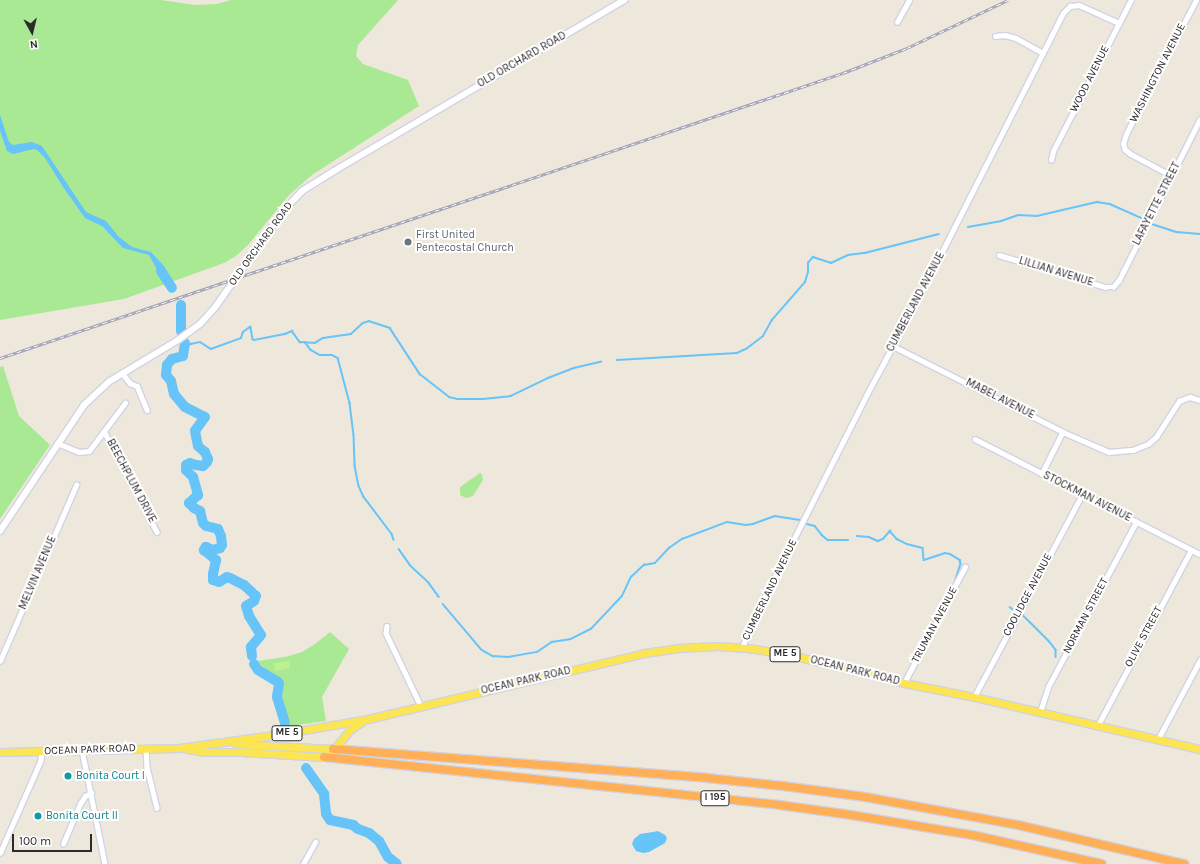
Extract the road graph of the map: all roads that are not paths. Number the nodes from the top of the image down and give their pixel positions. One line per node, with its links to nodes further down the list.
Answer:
1 (624, 0): 15 (street, OLD ORCHARD ROAD)
2 (909, 0): 5 (street)
3 (1131, 0): 6 (street, WOOD AVENUE)
4 (1196, 0): 11 (street, WASHINGTON AVENUE)
5 (897, 22)
6 (1119, 23): 8 (street, CUMBERLAND AVENUE); 10 (street, WOOD AVENUE)
7 (995, 36): 8 (street)
8 (1043, 53): 14 (street, CUMBERLAND AVENUE)
9 (1200, 119): 11 (street, LAFAYETTE STREET)
10 (1051, 160)
11 (1170, 176): 13 (street, LAFAYETTE STREET)
12 (999, 255): 13 (street, LILLIAN AVENUE)
13 (1113, 287)
14 (894, 346): 20 (street, MABEL AVENUE); 33 (street, CUMBERLAND AVENUE)
15 (122, 373): 18 (street); 22 (street, OLD ORCHARD ROAD)
16 (1200, 400): 20 (street, MABEL AVENUE)
17 (125, 403): 19 (street, BEECHPLUM DRIVE)
18 (147, 410)
19 (104, 431): 22 (street, BEECHPLUM DRIVE); 28 (street, BEECHPLUM DRIVE)
20 (1063, 432): 23 (street)
21 (975, 439): 23 (street, STOCKMAN AVENUE)
22 (57, 443): 27 (street, OLD ORCHARD ROAD)
23 (1042, 474): 25 (street, STOCKMAN AVENUE)
24 (76, 485): 35 (street, MELVIN AVENUE)
25 (1082, 494): 26 (street, STOCKMAN AVENUE); 37 (street, COOLIDGE AVENUE)
26 (1136, 522): 29 (street, STOCKMAN AVENUE); 39 (street, NORMAN STREET)
27 (0, 531)
28 (158, 532)
29 (1191, 550): 30 (street, STOCKMAN AVENUE); 42 (street, OLIVE STREET)
30 (1200, 554)
31 (965, 567): 36 (street, TRUMAN AVENUE)
32 (387, 626): 38 (street)
33 (742, 647): 36 (main road, OCEAN PARK ROAD / ME 5); 38 (main road, OCEAN PARK ROAD / ME 5)
34 (1200, 660): 44 (street)
35 (0, 661)
36 (904, 683): 37 (main road, OCEAN PARK ROAD / ME 5)
37 (974, 697): 39 (main road, OCEAN PARK ROAD / ME 5)
38 (421, 706): 40 (main road, OCEAN PARK ROAD / ME 5)
39 (1040, 712): 42 (main road, OCEAN PARK ROAD / ME 5)
40 (368, 719): 41 (main road, OCEAN PARK ROAD / ME 5); 43 (main road, OCEAN PARK ROAD / ME 5)
41 (335, 725): 43 (main road); 45 (main road, OCEAN PARK ROAD / ME 5)
42 (1098, 725): 44 (main road, OCEAN PARK ROAD / ME 5)
43 (343, 738): 50 (main road, OCEAN PARK ROAD / ME 5)
44 (1158, 739): 48 (main road, OCEAN PARK ROAD / ME 5)
45 (206, 744): 47 (main road, OCEAN PARK ROAD / ME 5); 50 (main road)
46 (146, 748): 47 (main road, OCEAN PARK ROAD / ME 5); 49 (main road, OCEAN PARK ROAD / ME 5); 55 (street)
47 (179, 748): 53 (main road, OCEAN PARK ROAD / ME 5)
48 (1200, 749)
49 (82, 750): 51 (main road, OCEAN PARK ROAD / ME 5); 54 (street)
50 (334, 750): 53 (main road, OCEAN PARK ROAD / ME 5); 62 (highway, I 195)
51 (42, 751): 52 (main road, OCEAN PARK ROAD / ME 5); 58 (street)
52 (0, 752)
53 (324, 757): 61 (highway, I 195)
54 (90, 793): 57 (street); 59 (street)
55 (157, 808)
56 (315, 842): 60 (street)
57 (63, 844)
58 (0, 853)
59 (105, 864)
60 (303, 864)
61 (1102, 864)
62 (1184, 864)

